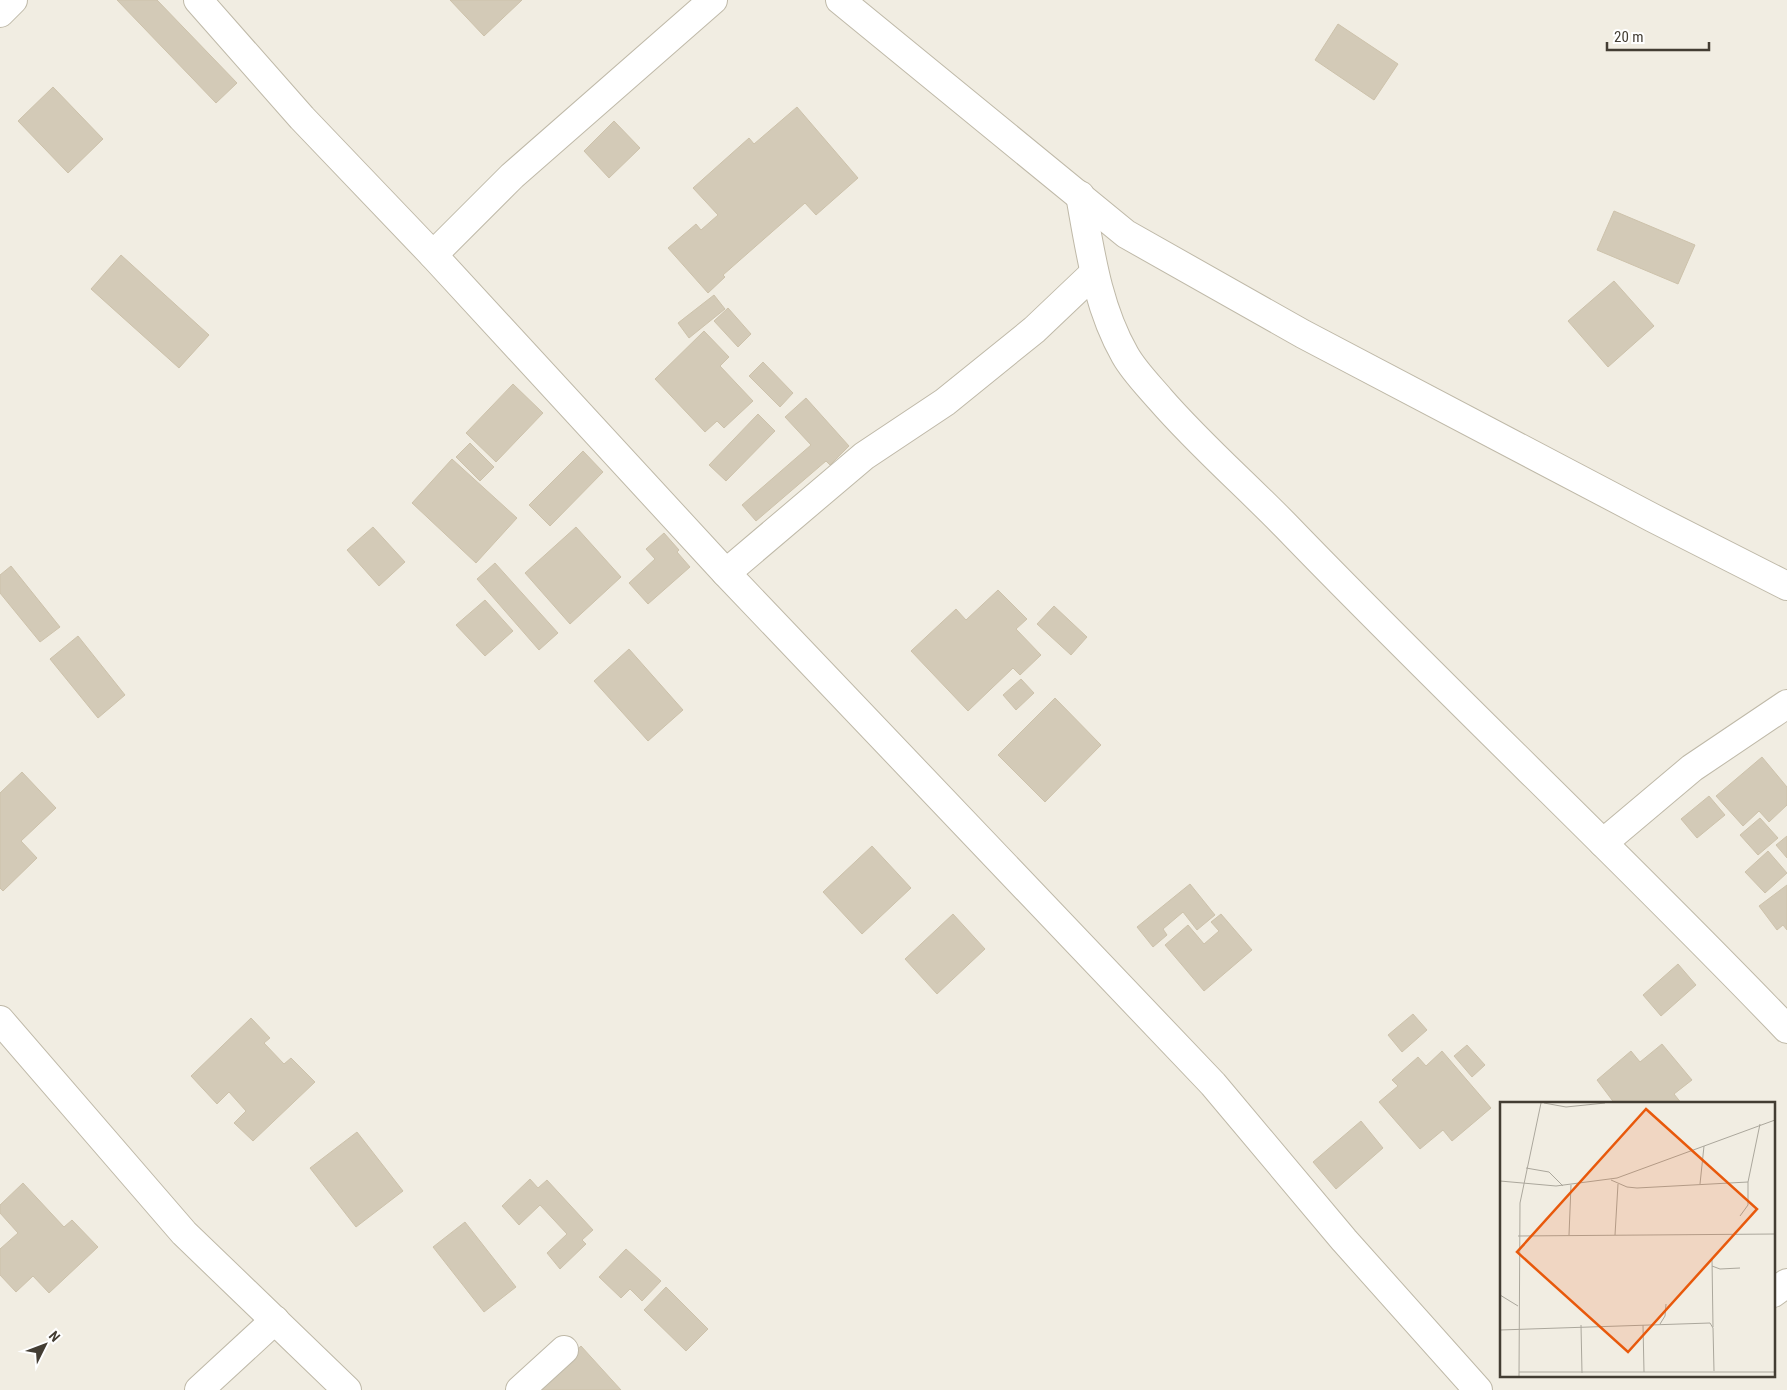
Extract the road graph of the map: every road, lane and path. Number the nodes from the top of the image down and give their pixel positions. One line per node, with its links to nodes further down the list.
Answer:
1 (13, 0): 5 (street)
2 (198, 0): 7 (street)
3 (713, 0): 7 (street)
4 (840, 0): 6 (street)
5 (0, 13)
6 (1080, 195): 8 (street); 10 (street)
7 (433, 255): 9 (street)
8 (1094, 273): 9 (street); 12 (street)
9 (726, 573): 22 (street)
10 (1787, 586)
11 (1787, 704): 12 (street)
12 (1603, 843): 14 (street)
13 (0, 1020): 17 (street)
14 (1787, 1029)
15 (1787, 1283): 16 (street)
16 (1774, 1292)
17 (275, 1320): 19 (street); 20 (street)
18 (564, 1350): 21 (street)
19 (199, 1390)
20 (347, 1390)
21 (520, 1390)
22 (1478, 1390)

